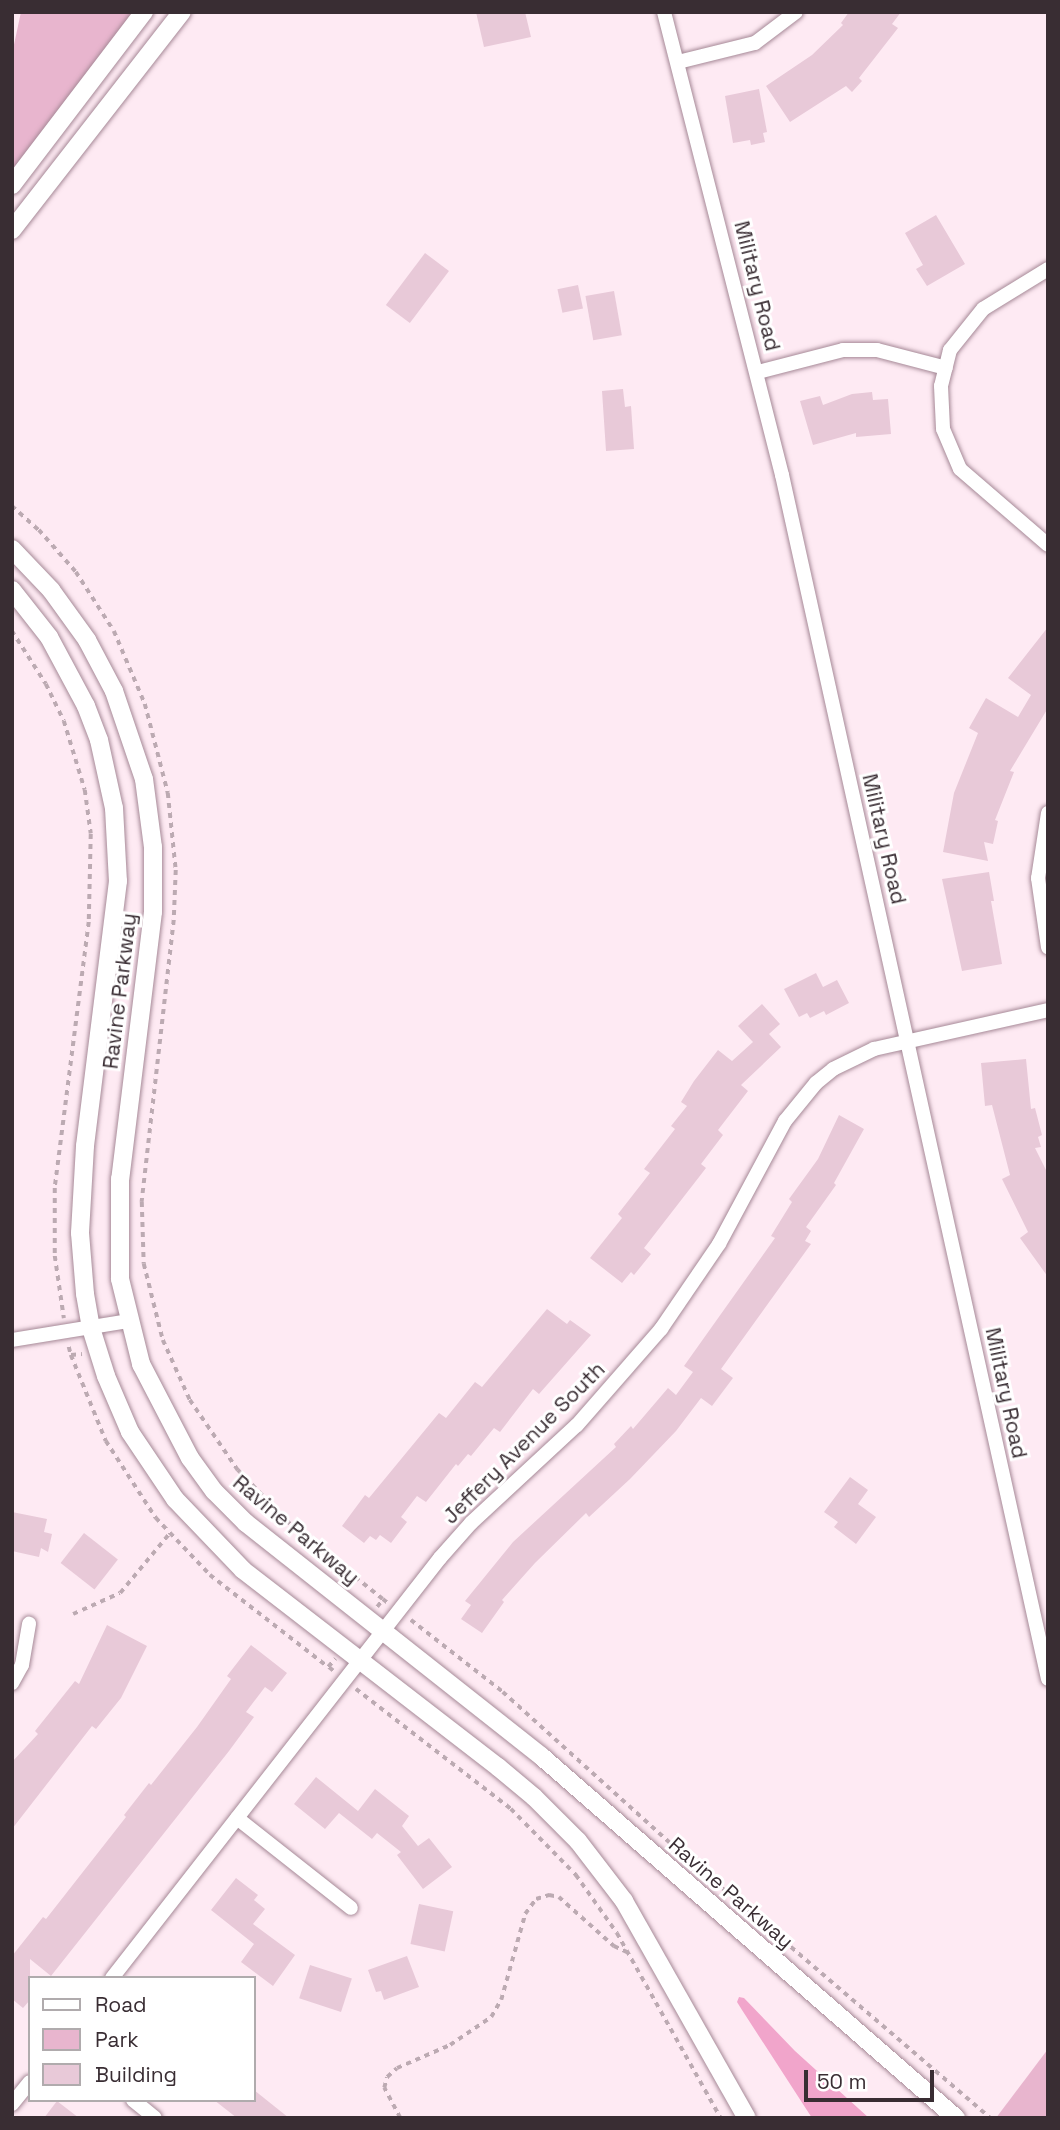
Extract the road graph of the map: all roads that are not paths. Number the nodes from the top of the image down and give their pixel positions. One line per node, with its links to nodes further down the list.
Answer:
1 (145, 12): 6 (street)
2 (182, 12): 7 (street)
3 (664, 12): 5 (street, Military Road)
4 (796, 12): 5 (street)
5 (678, 62): 10 (street, Military Road)
6 (12, 185)
7 (12, 230)
8 (1048, 269): 9 (street)
9 (946, 368): 10 (street); 11 (street)
10 (758, 372): 17 (street, Military Road)
11 (1048, 545)
12 (12, 550): 18 (street, Ravine Parkway)
13 (12, 590): 19 (street, Ravine Parkway)
14 (1048, 813): 15 (street)
15 (1048, 947)
16 (1048, 1010): 17 (street, Jeffery Avenue South)
17 (908, 1039): 22 (street, Jeffery Avenue South); 23 (street, Military Road)
18 (128, 1321): 19 (street); 22 (street, Ravine Parkway)
19 (91, 1328): 20 (street); 24 (street, Ravine Parkway)
20 (12, 1340)
21 (29, 1623): 26 (street)
22 (382, 1631): 24 (street, Jeffery Avenue South); 35 (street, Ravine Parkway)
23 (1044, 1650): 25 (street, Military Road)
24 (359, 1661): 27 (street, Jeffery Avenue South); 34 (street, Ravine Parkway)
25 (1048, 1679)
26 (12, 1683)
27 (237, 1818): 28 (street); 29 (street, Jeffery Avenue South)
28 (351, 1908)
29 (114, 1976)
30 (28, 2084): 32 (street)
31 (135, 2102): 33 (street)
32 (12, 2104)
33 (155, 2118)
34 (747, 2118)
35 (956, 2118)

